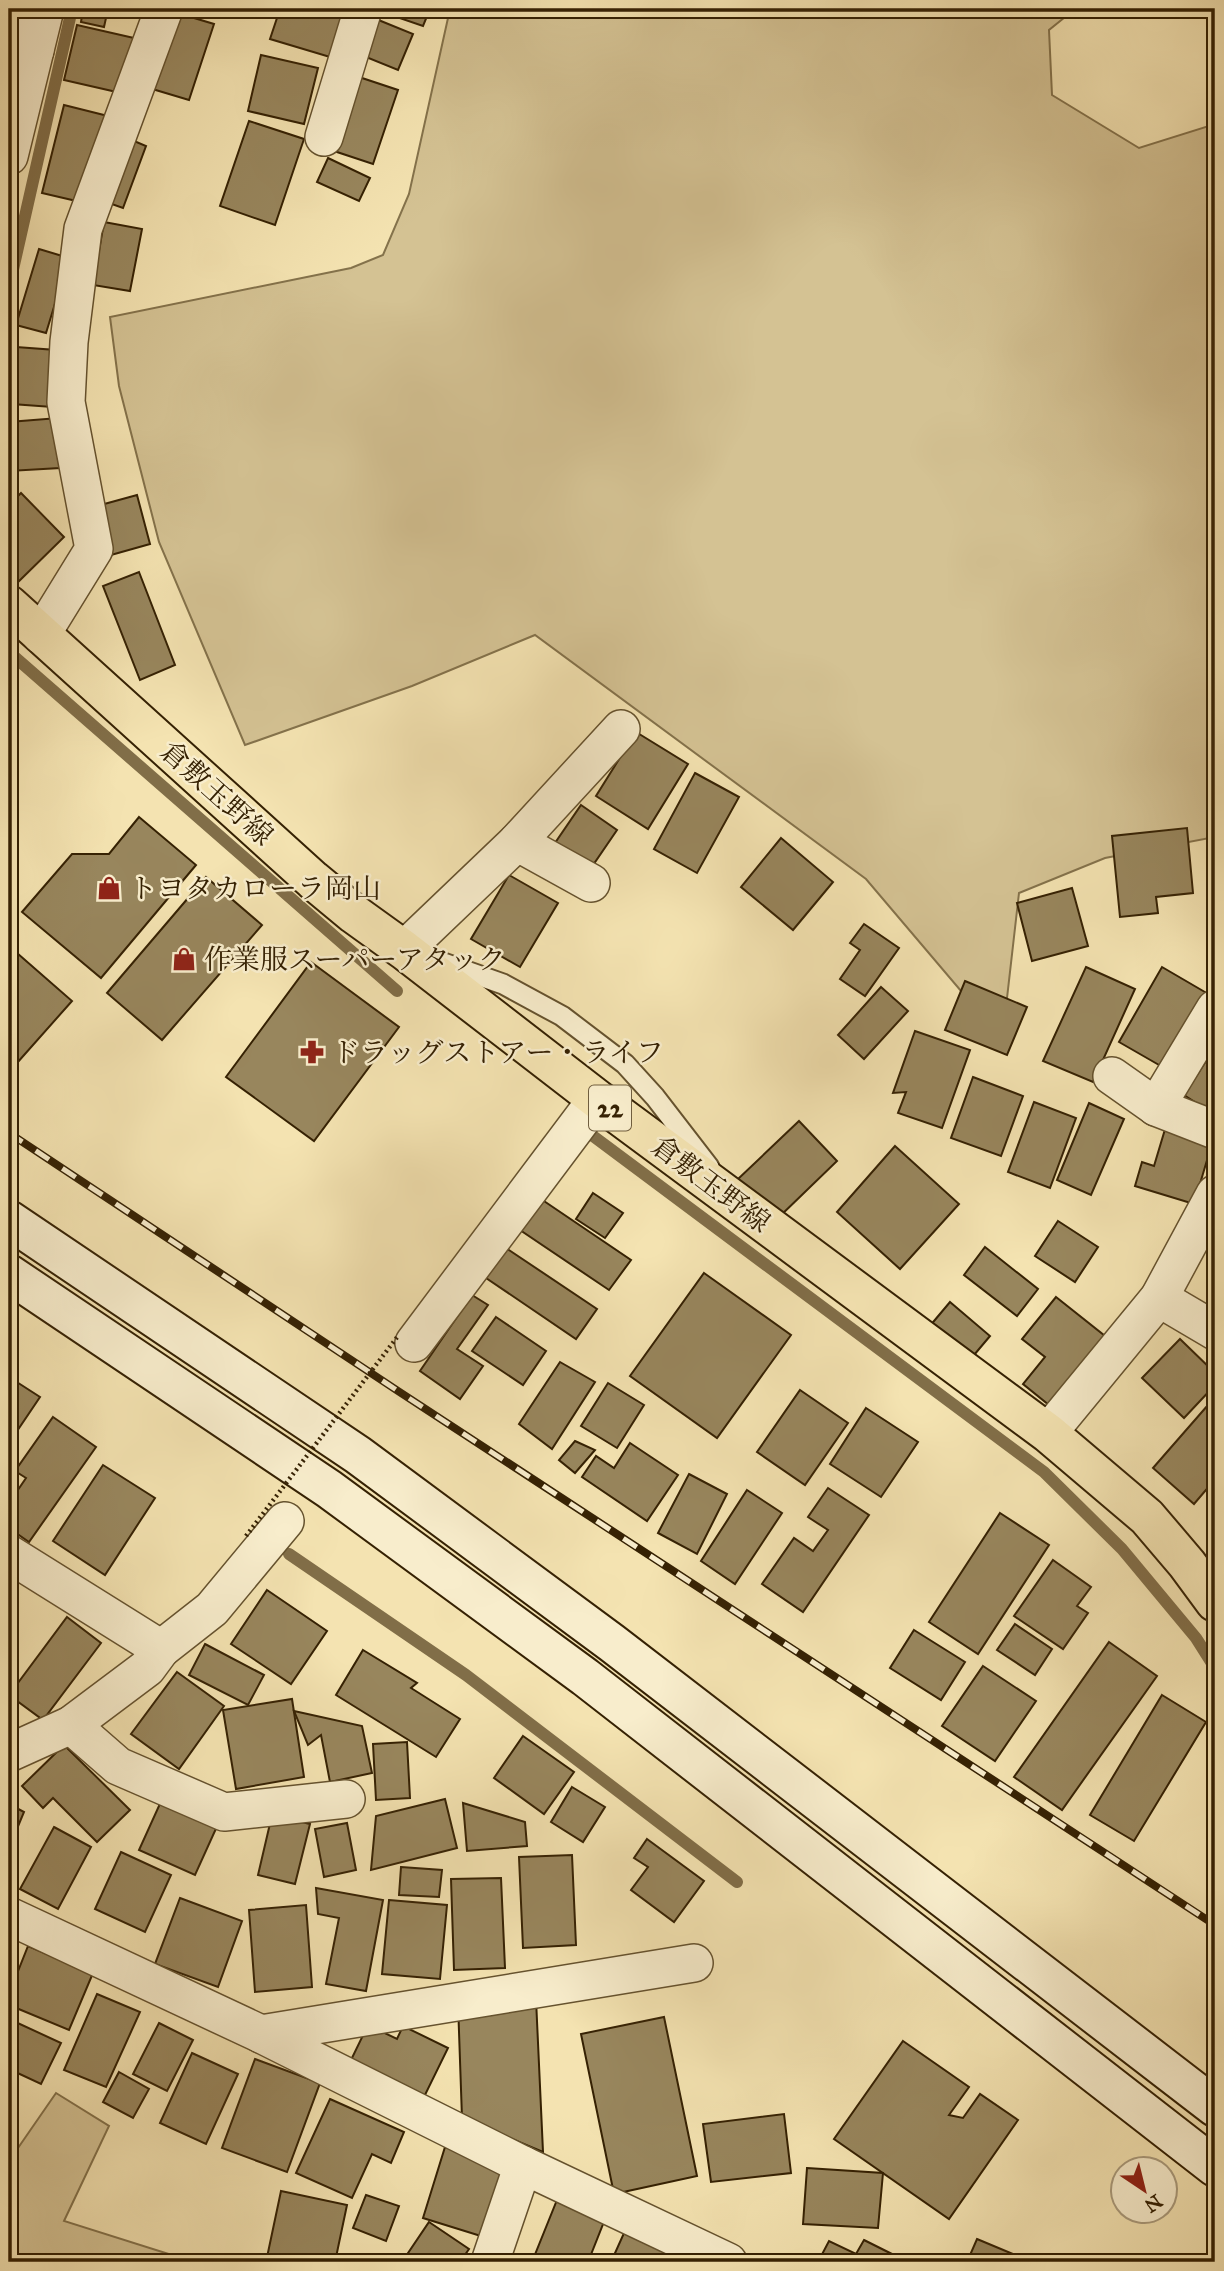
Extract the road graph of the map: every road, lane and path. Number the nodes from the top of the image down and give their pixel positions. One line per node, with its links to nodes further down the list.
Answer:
1 (45, 9): 5 (street)
2 (164, 9): 9 (street)
3 (363, 9): 6 (street)
4 (9, 26): 5 (street)
5 (36, 51): 7 (street)
6 (324, 137)
7 (9, 156)
8 (9, 605): 9 (main road, 倉敷玉野線 / 22)
9 (41, 635): 13 (main road, 倉敷玉野線 / 22)
10 (621, 729): 11 (street)
11 (517, 842): 12 (street); 13 (street)
12 (591, 883)
13 (404, 950): 16 (main road, 倉敷玉野線 / 22); 20 (lane)
14 (1215, 1009): 17 (street)
15 (1112, 1076): 17 (street)
16 (597, 1099): 20 (main road, 倉敷玉野線 / 22); 25 (street)
17 (1156, 1107): 18 (street)
18 (1215, 1130)
19 (1215, 1194): 23 (street)
20 (739, 1205): 26 (main road, 倉敷玉野線 / 22)
21 (9, 1220): 38 (street)
22 (9, 1274): 40 (street)
23 (1159, 1298): 24 (street); 26 (street)
24 (1215, 1331)
25 (406, 1340): 28 (path, bridge)
26 (1048, 1433): 30 (main road, 倉敷玉野線 / 22)
27 (285, 1521): 31 (street)
28 (246, 1536)
29 (9, 1554): 31 (street)
30 (1215, 1602)
31 (161, 1649): 32 (street)
32 (71, 1725): 33 (street); 34 (street)
33 (9, 1753)
34 (346, 1799)
35 (9, 1916): 37 (street)
36 (694, 1963): 37 (street)
37 (261, 2035): 39 (street)
38 (1215, 2107)
39 (523, 2165): 41 (street); 42 (street)
40 (1215, 2167)
41 (490, 2262)
42 (729, 2262)

